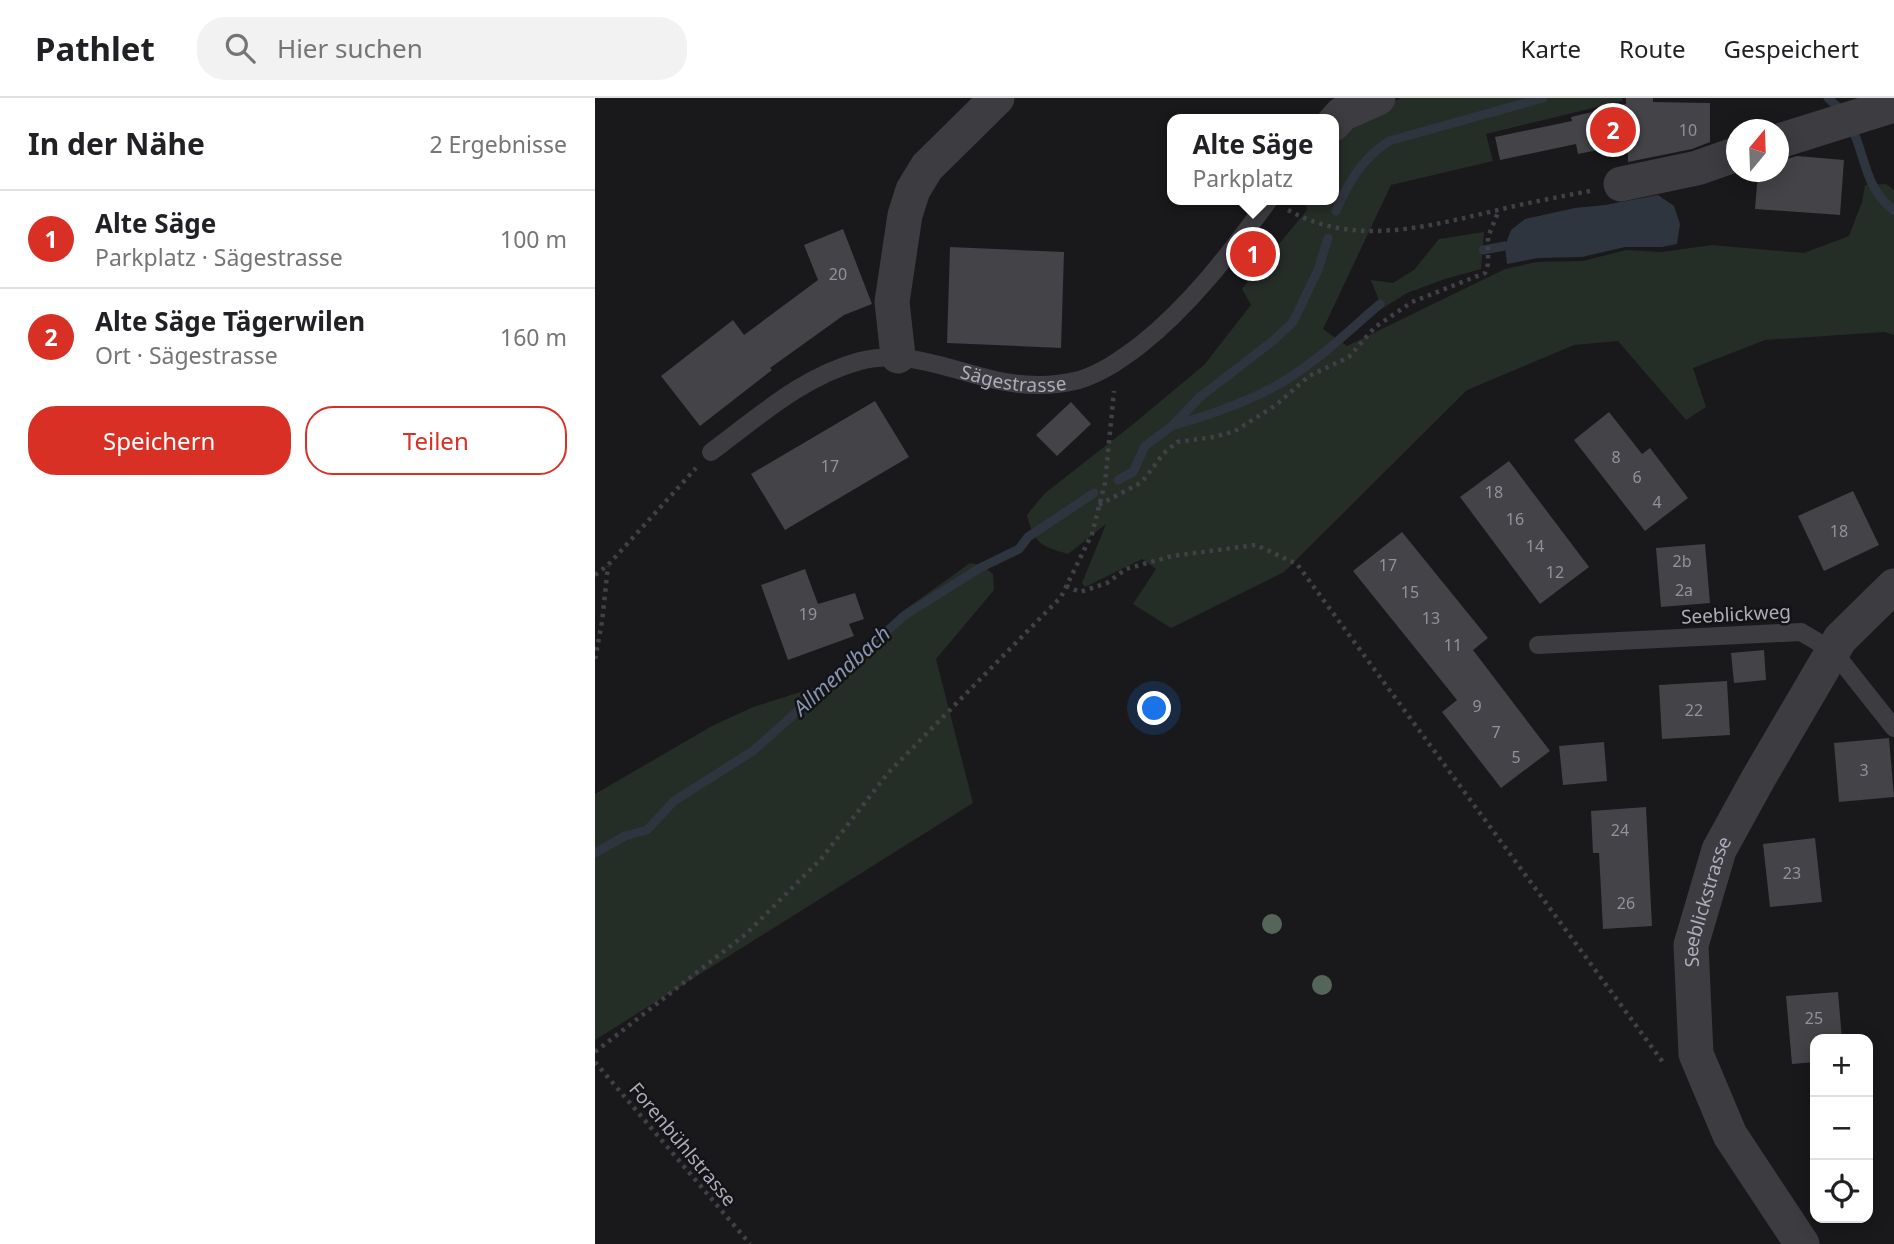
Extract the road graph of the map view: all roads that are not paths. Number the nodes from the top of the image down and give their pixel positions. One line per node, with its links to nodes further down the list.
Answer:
1 (997, 98): 9 (street)
2 (1378, 98): 4 (street)
3 (1894, 105): 5 (street)
4 (1339, 117)
5 (1789, 138)
6 (1726, 158): 7 (street)
7 (1621, 184)
8 (1272, 205): 9 (lane, Sägestrasse)
9 (898, 356): 10 (lane, Sägestrasse)
10 (711, 452)
11 (1894, 586): 13 (street, Seeblickstrasse)
12 (1538, 645): 13 (lane, Seeblickweg)
13 (1833, 651): 14 (lane, Seeblickweg); 15 (street, Seeblickstrasse)
14 (1894, 728)
15 (1802, 1244)

